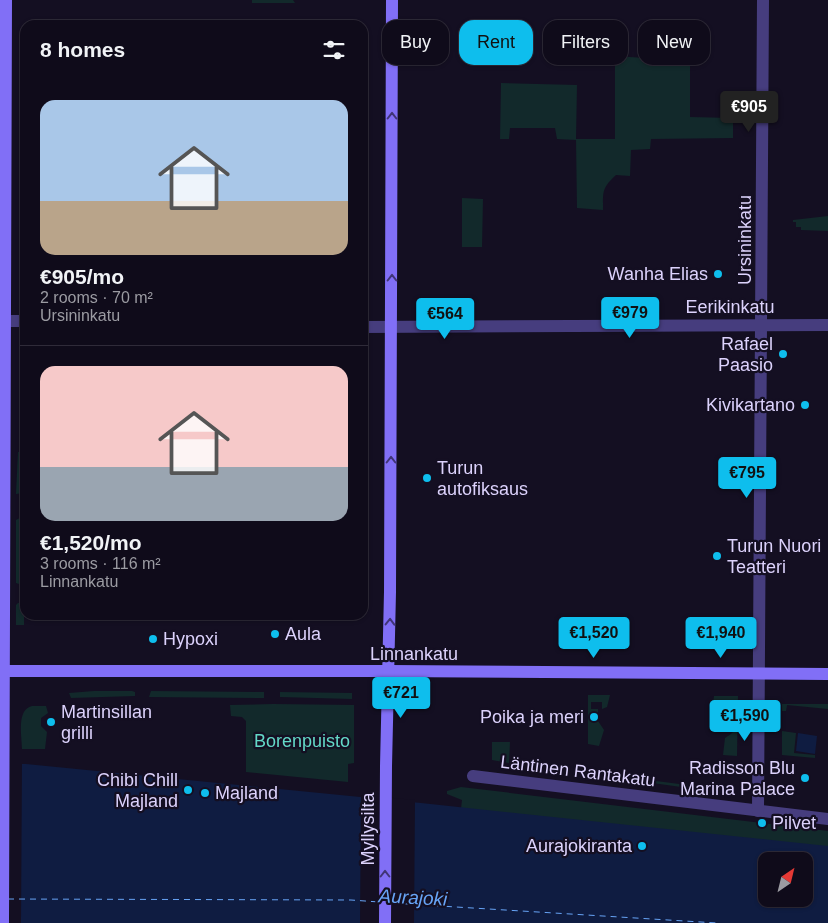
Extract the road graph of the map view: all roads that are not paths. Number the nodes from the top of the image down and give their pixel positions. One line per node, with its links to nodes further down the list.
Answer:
1 (6, 0): 4 (main road)
2 (392, 0): 9 (main road, Myllysilta, one-way to 2)
3 (763, 0): 6 (street, Ursininkatu)
4 (2, 321): 5 (street); 10 (main road)
5 (20, 321)
6 (762, 325): 7 (street, Eerikinkatu); 9 (street, Eerikinkatu); 12 (street, Ursininkatu)
7 (828, 325)
8 (368, 327): 9 (street, Eerikinkatu)
9 (392, 327): 11 (main road, Myllysilta, one-way to 9)
10 (2, 671): 11 (main road, Linnankatu); 17 (main road)
11 (389, 671): 12 (main road, Linnankatu); 18 (main road, Myllysilta, one-way to 11)
12 (760, 673): 13 (main road, Linnankatu); 15 (street, Ursininkatu)
13 (828, 674)
14 (473, 776): 15 (street, Läntinen Rantakatu)
15 (758, 811): 16 (street, Läntinen Rantakatu)
16 (828, 819)
17 (3, 923)
18 (385, 923)

